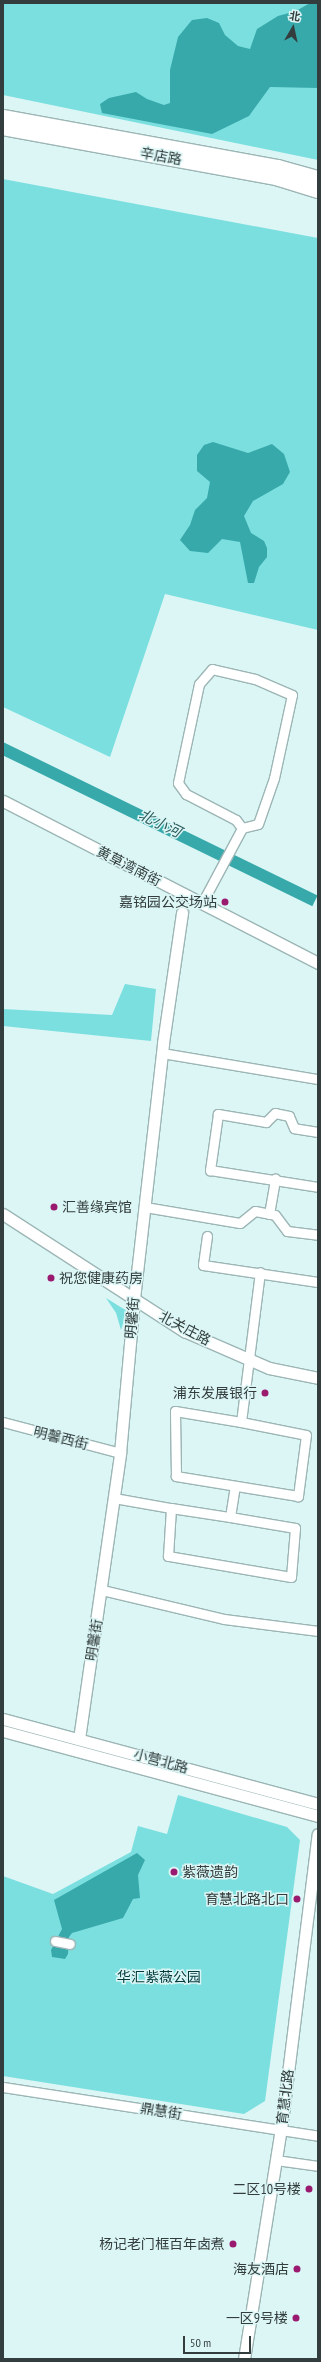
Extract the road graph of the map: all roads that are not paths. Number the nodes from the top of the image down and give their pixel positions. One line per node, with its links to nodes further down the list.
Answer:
1 (3, 117): 3 (main road, 辛店路)
2 (3, 128): 4 (main road, 辛店路)
3 (318, 178)
4 (318, 191)
5 (3, 801): 7 (street, 黄草湾南街)
6 (242, 828): 6 (street); 7 (street)
7 (202, 903): 9 (street, 黄草湾南街)
8 (182, 912): 10 (street, 明馨街)
9 (318, 964)
10 (162, 1053): 11 (street); 15 (street, 明馨街)
11 (318, 1079)
12 (318, 1132): 13 (street)
13 (275, 1179): 14 (street); 17 (street)
14 (318, 1187)
15 (145, 1207): 17 (street); 22 (street, 明馨街)
16 (3, 1214): 22 (street, 北关庄路)
17 (269, 1214): 18 (street)
18 (318, 1235)
19 (207, 1236): 20 (street)
20 (260, 1272): 21 (street); 23 (street)
21 (318, 1282)
22 (134, 1299): 23 (street, 北关庄路); 27 (street, 明馨街)
23 (247, 1359): 24 (street, 北关庄路); 26 (street)
24 (318, 1378)
25 (3, 1422): 27 (street, 明馨西街)
26 (241, 1422): 28 (street); 28 (street)
27 (120, 1453): 29 (street, 明馨街)
28 (235, 1486): 31 (street)
29 (114, 1498): 30 (street); 32 (street, 明馨街)
30 (172, 1508): 31 (street); 31 (street)
31 (230, 1517)
32 (102, 1590): 33 (street); 36 (street, 明馨街)
33 (318, 1631)
34 (3, 1719): 36 (street, 小营北路)
35 (3, 1731): 38 (street, 小营北路)
36 (79, 1738): 37 (street, 小营北路)
37 (318, 1804)
38 (318, 1816)
39 (318, 1834): 43 (street, 育慧北路)
40 (55, 1941): 41 (street)
41 (70, 1944)
42 (3, 2087): 43 (street, 鼎慧街)
43 (281, 2129): 44 (street, 鼎慧街); 45 (street, 育慧北路)
44 (318, 2136)
45 (276, 2160): 46 (street); 47 (street, 育慧北路)
46 (318, 2166)
47 (244, 2359)

